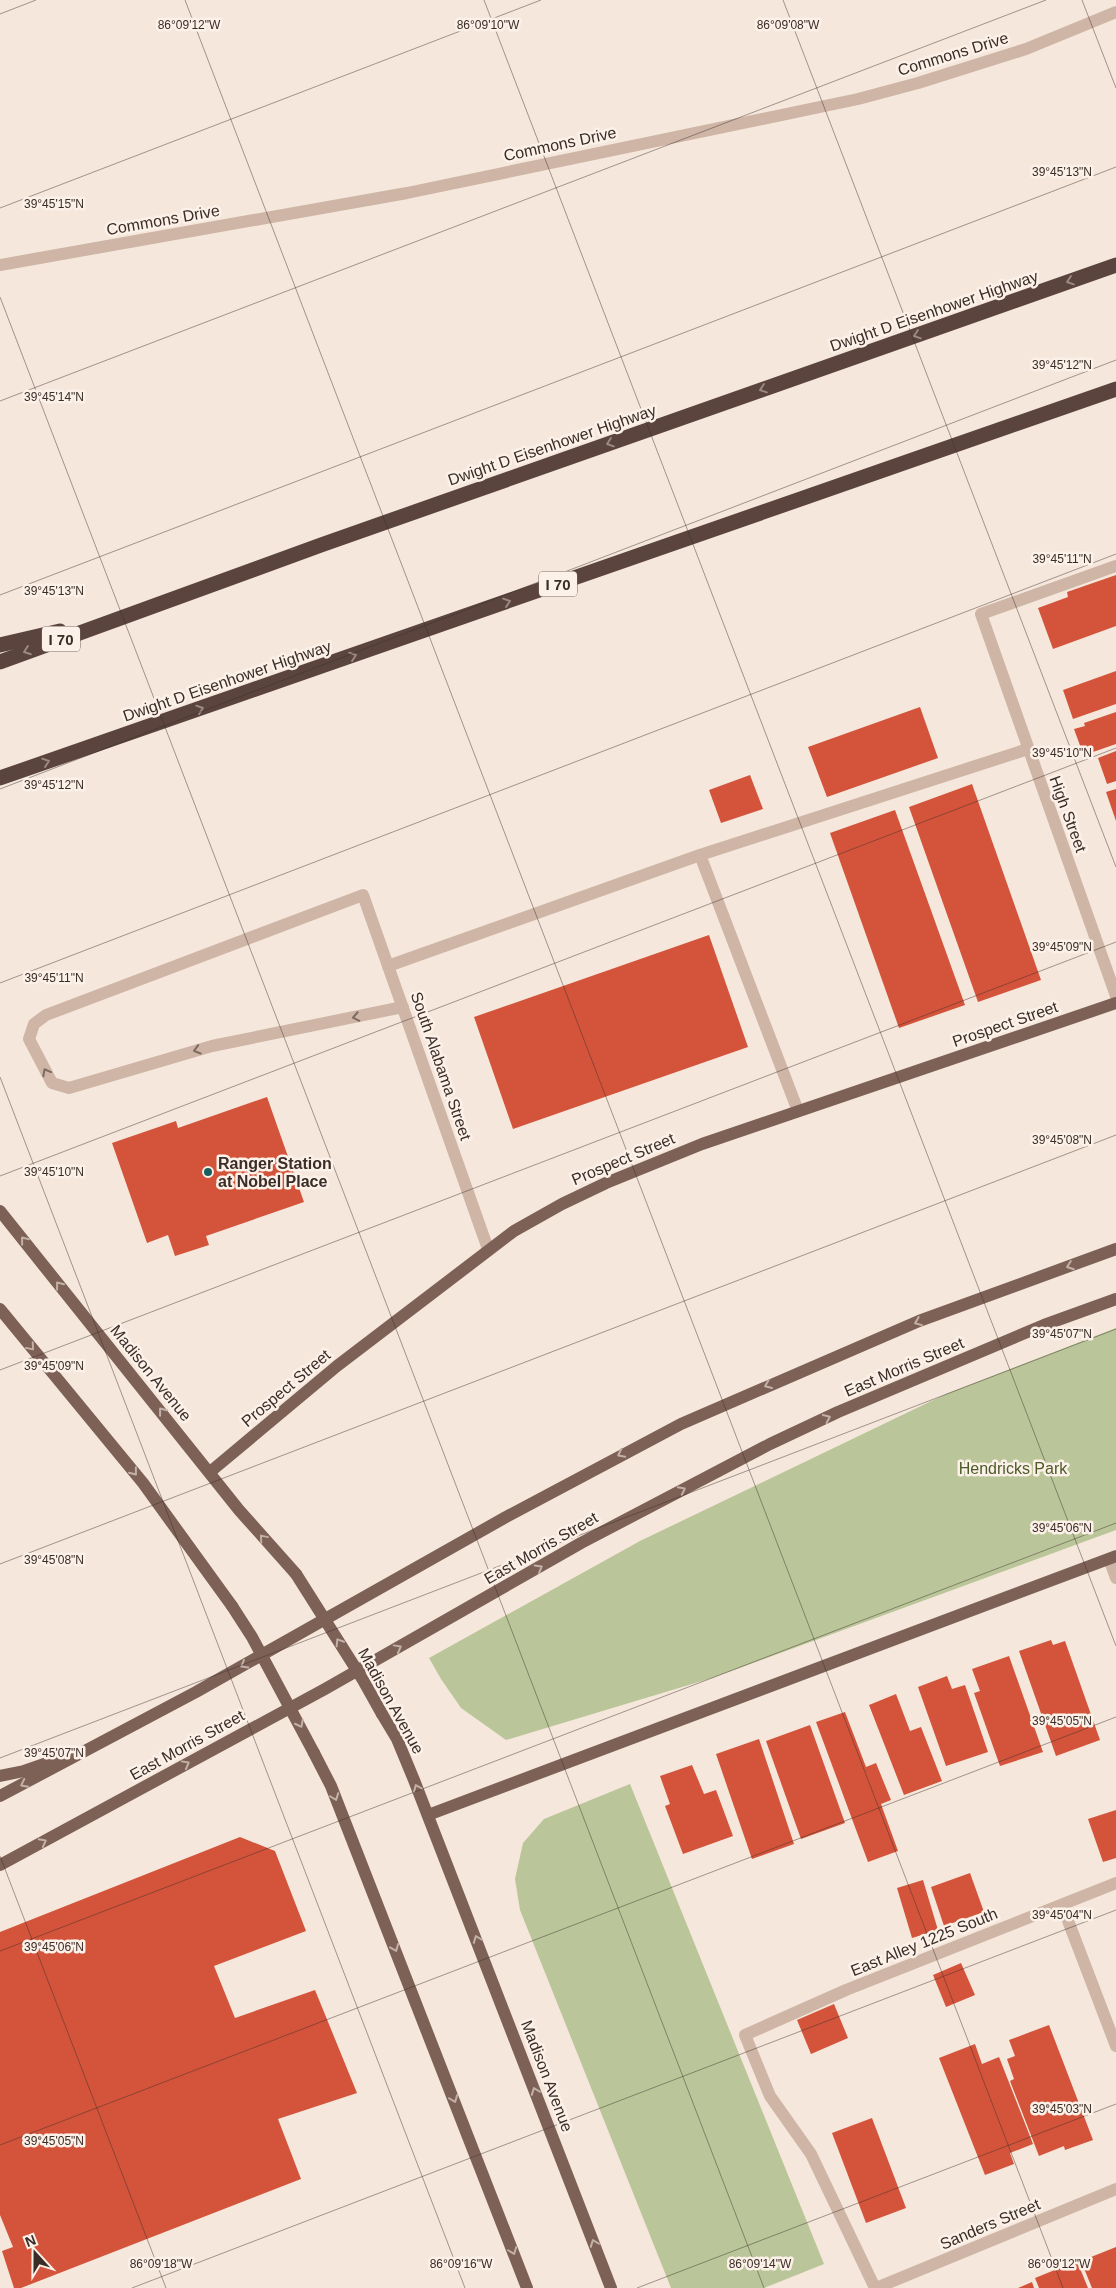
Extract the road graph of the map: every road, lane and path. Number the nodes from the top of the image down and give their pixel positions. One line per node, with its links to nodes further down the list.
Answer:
1 (1116, 12): 2 (street, Commons Drive)
2 (0, 265)
3 (1116, 265): 6 (highway, Dwight D Eisenhower Highway / I 70, one-way to 6)
4 (1116, 389): 10 (highway, Dwight D Eisenhower Highway / I 70, one-way to 4)
5 (1116, 566): 9 (street, High Street)
6 (122, 616): 7 (highway); 8 (highway, Dwight D Eisenhower Highway / I 70, one-way to 8)
7 (0, 645)
8 (0, 662)
9 (1028, 749): 11 (street); 13 (street, High Street)
10 (0, 778)
11 (700, 855): 12 (street); 16 (street)
12 (388, 966): 15 (street, South Alabama Street); 15 (street, South Alabama Street, one-way to 12)
13 (1116, 996)
14 (1116, 1003): 16 (main road, Prospect Street)
15 (403, 1007): 18 (street, South Alabama Street)
16 (798, 1111): 18 (main road, Prospect Street)
17 (0, 1211): 22 (main road, Madison Avenue, one-way to 17)
18 (488, 1249): 22 (main road, Prospect Street)
19 (1116, 1249): 25 (main road, one-way to 25)
20 (1116, 1299): 29 (main road, East Morris Street, one-way to 20)
21 (0, 1309): 34 (main road, one-way to 34, bridge)
22 (210, 1472): 28 (main road, Madison Avenue, one-way to 22, bridge)
23 (1113, 1558): 24 (street); 28 (main road)
24 (1116, 1578)
25 (100, 1744): 26 (main road); 27 (main road, one-way to 27)
26 (0, 1776)
27 (0, 1796)
28 (428, 1815): 35 (main road, Madison Avenue, one-way to 28)
29 (0, 1865)
30 (1116, 1883): 31 (street, East Alley 1225 South)
31 (1062, 1905): 32 (street); 36 (street, East Alley 1225 South)
32 (1116, 2046)
33 (1116, 2189): 36 (street, Sanders Street)
34 (528, 2288)
35 (611, 2288)
36 (875, 2288)

